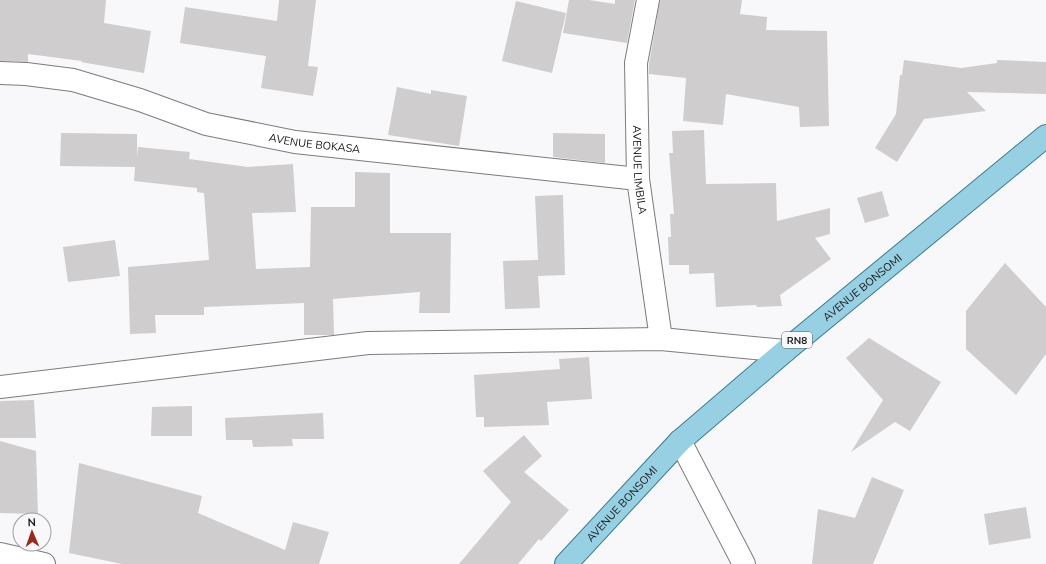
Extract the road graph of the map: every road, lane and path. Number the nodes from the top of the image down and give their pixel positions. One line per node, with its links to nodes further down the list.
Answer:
1 (648, 0): 4 (street, AVENUE LIMBILA)
2 (0, 73): 4 (street, AVENUE BOKASA)
3 (1046, 136): 6 (main road, AVENUE BONSOMI / RN8)
4 (638, 179): 5 (street, AVENUE LIMBILA)
5 (661, 339): 6 (street); 7 (street)
6 (785, 350): 8 (main road, AVENUE BONSOMI / RN8)
7 (0, 387)
8 (680, 441): 11 (main road, AVENUE BONSOMI / RN8); 12 (street)
9 (0, 554): 10 (street)
10 (44, 564)
11 (566, 564)
12 (744, 564)

